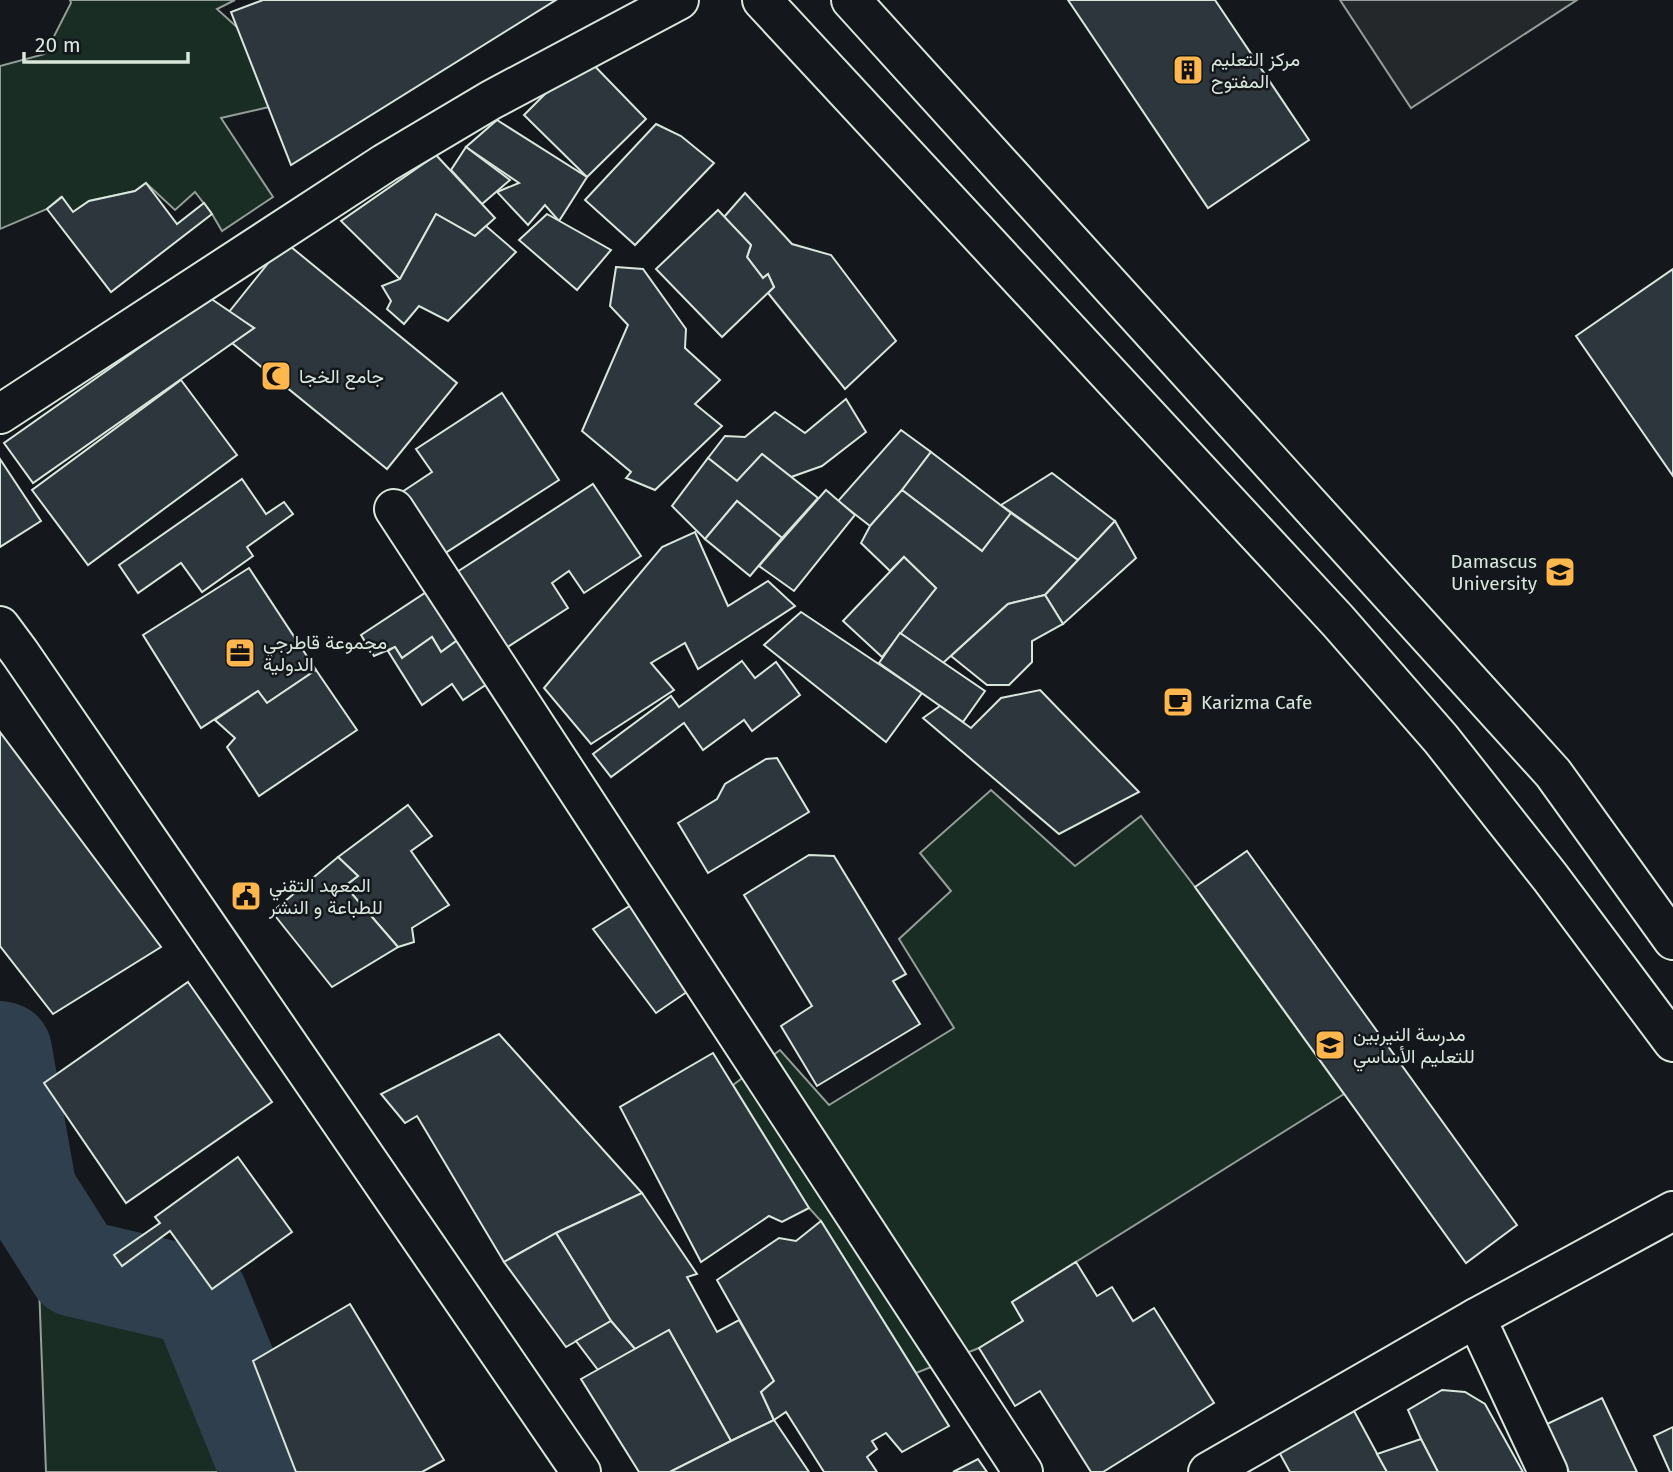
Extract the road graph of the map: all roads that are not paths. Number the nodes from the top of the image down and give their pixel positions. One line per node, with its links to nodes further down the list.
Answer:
1 (678, 0): 4 (street)
2 (762, 0): 8 (street)
3 (851, 0): 7 (street)
4 (0, 414)
5 (394, 509): 13 (street)
6 (0, 626): 12 (street)
7 (1673, 940)
8 (1673, 1042)
9 (1673, 1211): 10 (street)
10 (1476, 1318): 11 (street); 15 (street)
11 (1266, 1457): 14 (street)
12 (582, 1472)
13 (1023, 1472)
14 (1208, 1472)
15 (1548, 1472)

